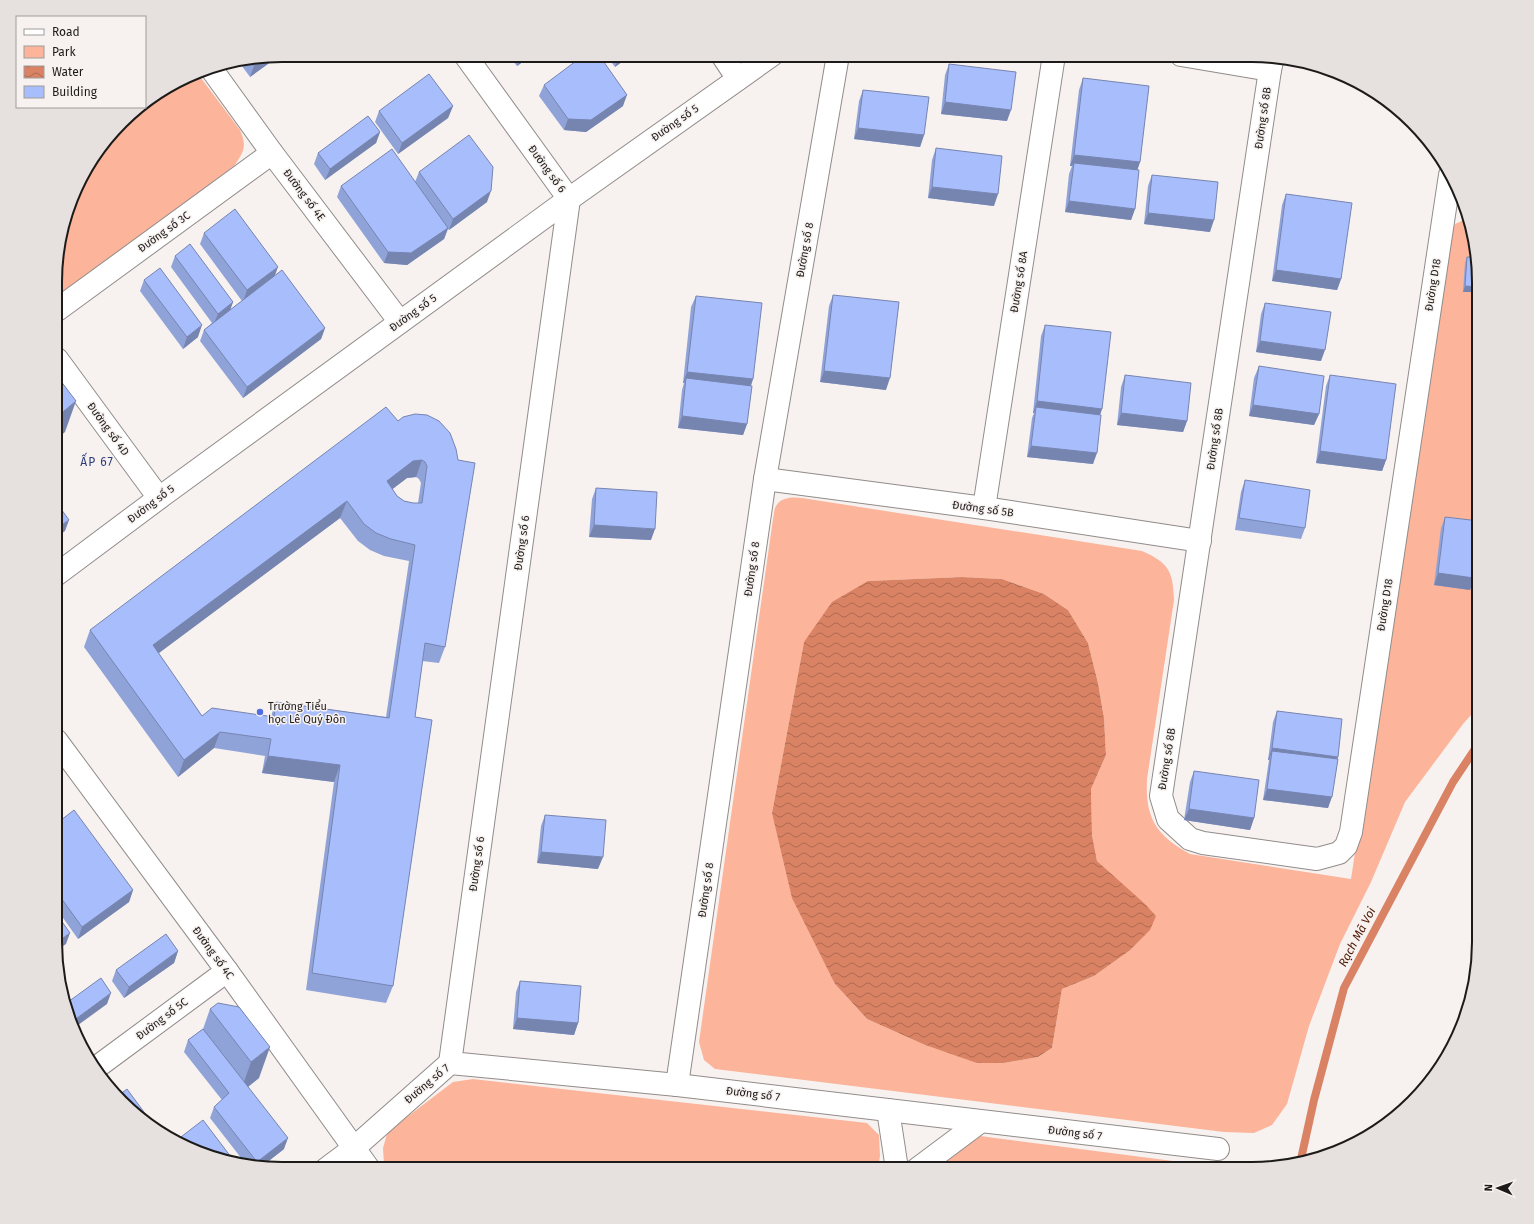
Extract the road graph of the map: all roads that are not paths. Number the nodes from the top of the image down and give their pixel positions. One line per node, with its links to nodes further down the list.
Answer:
1 (469, 62): 11 (street, Đường số 6)
2 (727, 62): 9 (street)
3 (762, 62): 9 (street, Đường số 5)
4 (837, 62): 16 (street, Đường số 8)
5 (1053, 62): 18 (street, Đường số 8A)
6 (1261, 62): 7 (street)
7 (1272, 63): 19 (street, Đường số 8B)
8 (214, 73): 10 (street, Đường số 4E)
9 (738, 79): 11 (street, Đường số 5)
10 (272, 153): 13 (street, Đường số 3C); 14 (street, Đường số 4E)
11 (569, 198): 14 (street, Đường số 5); 24 (street, Đường số 6)
12 (1455, 203): 22 (street, Đường D18)
13 (62, 306)
14 (400, 322): 17 (street, Đường số 5)
15 (62, 366): 17 (street, Đường số 4D)
16 (765, 479): 18 (street, Đường số 5B); 26 (street, Đường số 8)
17 (159, 498): 20 (street, Đường số 5)
18 (984, 508): 19 (street, Đường số 5B)
19 (1200, 541): 22 (street, Đường số 8B)
20 (62, 571)
21 (62, 748): 23 (street, Đường số 4C)
22 (1168, 819)
23 (226, 971): 25 (street, Đường số 5C); 29 (street, Đường số 4C)
24 (450, 1063): 26 (street, Đường số 7); 29 (street, Đường số 7)
25 (100, 1065)
26 (677, 1085): 27 (street, Đường số 7)
27 (888, 1110): 28 (street, Đường số 7); 33 (street)
28 (980, 1122): 30 (street, Đường số 7); 34 (street)
29 (354, 1148): 31 (street, Đường số 7); 32 (street, Đường số 4C)
30 (1218, 1149)
31 (335, 1162)
32 (364, 1162)
33 (896, 1162)
34 (926, 1162)

